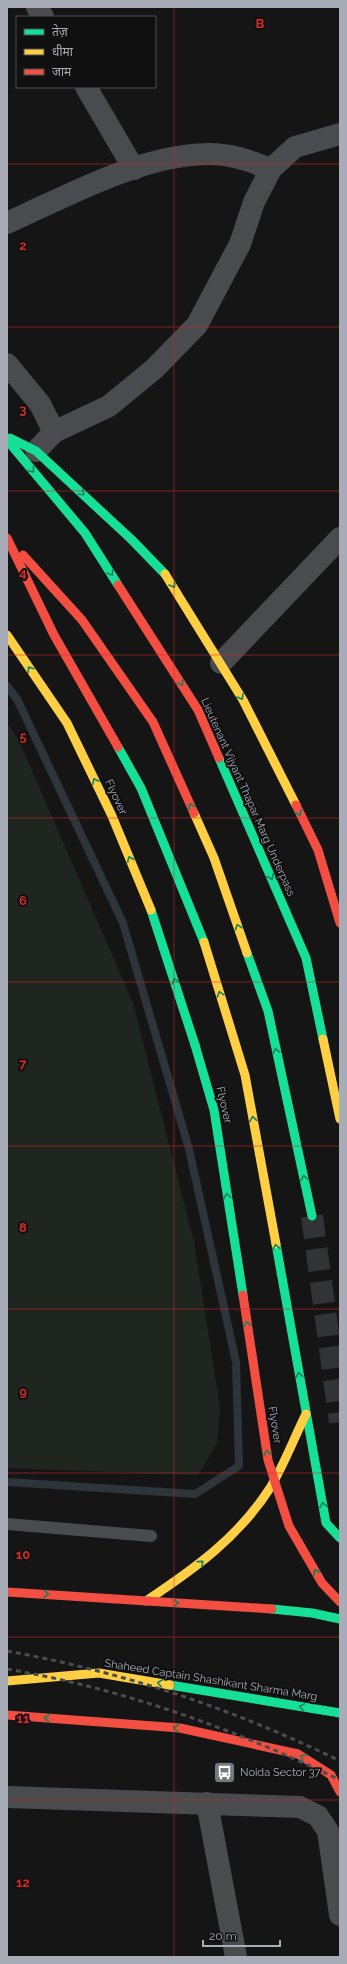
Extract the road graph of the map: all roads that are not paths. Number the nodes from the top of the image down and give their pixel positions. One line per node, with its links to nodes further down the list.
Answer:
1 (37, 7): 2 (street)
2 (42, 16)
3 (87, 88): 5 (street)
4 (340, 134): 6 (street)
5 (134, 169): 6 (street); 7 (street)
6 (271, 169): 9 (street)
7 (7, 222)
8 (7, 364): 9 (street)
9 (54, 432): 12 (street)
10 (7, 436): 12 (main road)
11 (7, 440): 18 (main road, Lieutenant Vijyant Thapar Marg Underpass, one-way to 18)
12 (36, 451): 16 (main road, one-way to 16)
13 (7, 538): 19 (main road, one-way to 13); 20 (main road, one-way to 13)
14 (340, 538): 16 (street)
15 (7, 635): 26 (main road, Flyover, one-way to 15, bridge)
16 (221, 663): 17 (main road, one-way to 17)
17 (340, 923)
18 (340, 1119)
19 (312, 1216)
20 (306, 1414): 23 (main road, one-way to 20); 25 (main road, one-way to 20)
21 (7, 1524): 22 (lane)
22 (151, 1536)
23 (340, 1538)
24 (7, 1592): 25 (main road, one-way to 25)
25 (146, 1601): 27 (main road, one-way to 27)
26 (340, 1602)
27 (340, 1619)
28 (7, 1681): 29 (main road, Shaheed Captain Shashikant Sharma Marg, one-way to 28)
29 (340, 1714)
30 (7, 1715): 31 (main road, one-way to 30)
31 (340, 1792)
32 (7, 1797): 33 (street)
33 (207, 1803): 34 (street); 35 (street)
34 (340, 1915)
35 (236, 1957)

